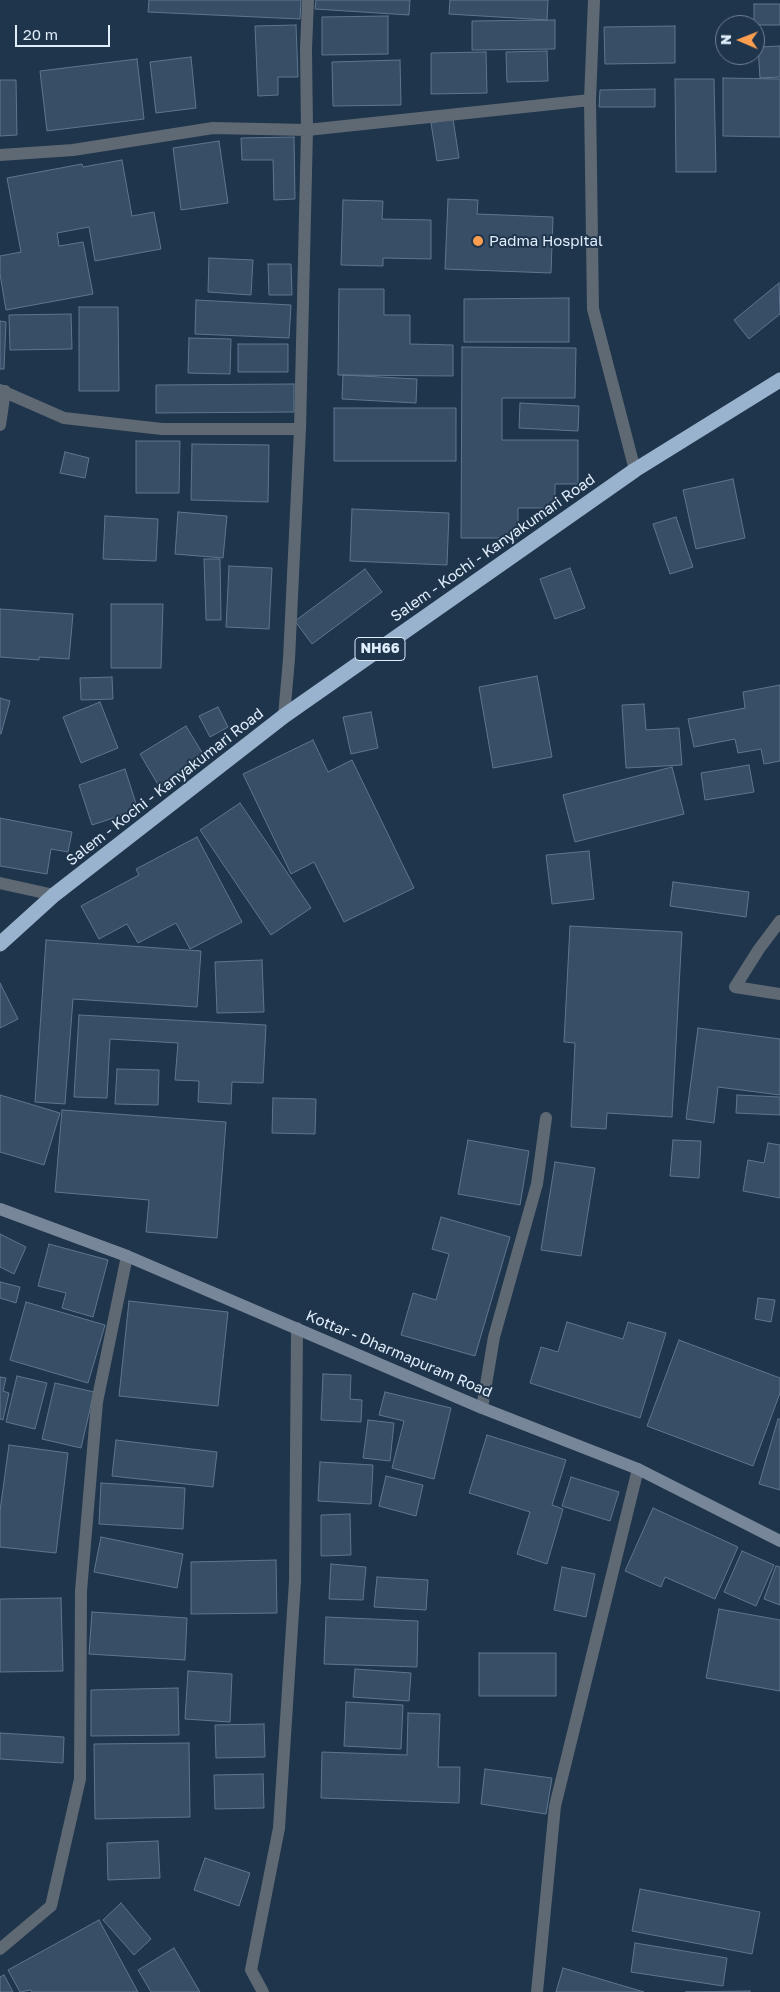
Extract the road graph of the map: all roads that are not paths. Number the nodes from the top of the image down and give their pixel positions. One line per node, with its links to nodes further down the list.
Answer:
1 (308, 0): 4 (street)
2 (594, 0): 3 (street)
3 (590, 100): 4 (street); 10 (street)
4 (307, 130): 5 (street); 9 (street)
5 (0, 155)
6 (780, 380): 10 (highway, Salem - Kochi - Kanyakumari Road / NH66)
7 (2, 390): 8 (street); 9 (street)
8 (0, 425)
9 (300, 429): 11 (street)
10 (635, 470): 11 (highway, Salem - Kochi - Kanyakumari Road / NH66)
11 (284, 716): 13 (highway, Salem - Kochi - Kanyakumari Road / NH66)
12 (0, 883): 13 (street)
13 (54, 895): 15 (highway, Salem - Kochi - Kanyakumari Road / NH66)
14 (780, 921): 16 (street)
15 (0, 944)
16 (780, 994)
17 (546, 1118): 21 (street)
18 (0, 1209): 19 (main road, Kottar - Dharmapuram Road)
19 (127, 1256): 20 (main road, Kottar - Dharmapuram Road); 24 (street)
20 (297, 1328): 21 (main road, Kottar - Dharmapuram Road); 25 (street)
21 (482, 1408): 22 (main road, Kottar - Dharmapuram Road)
22 (638, 1469): 23 (main road, Kottar - Dharmapuram Road); 26 (street)
23 (780, 1541)
24 (0, 1949)
25 (263, 1992)
26 (537, 1992)

